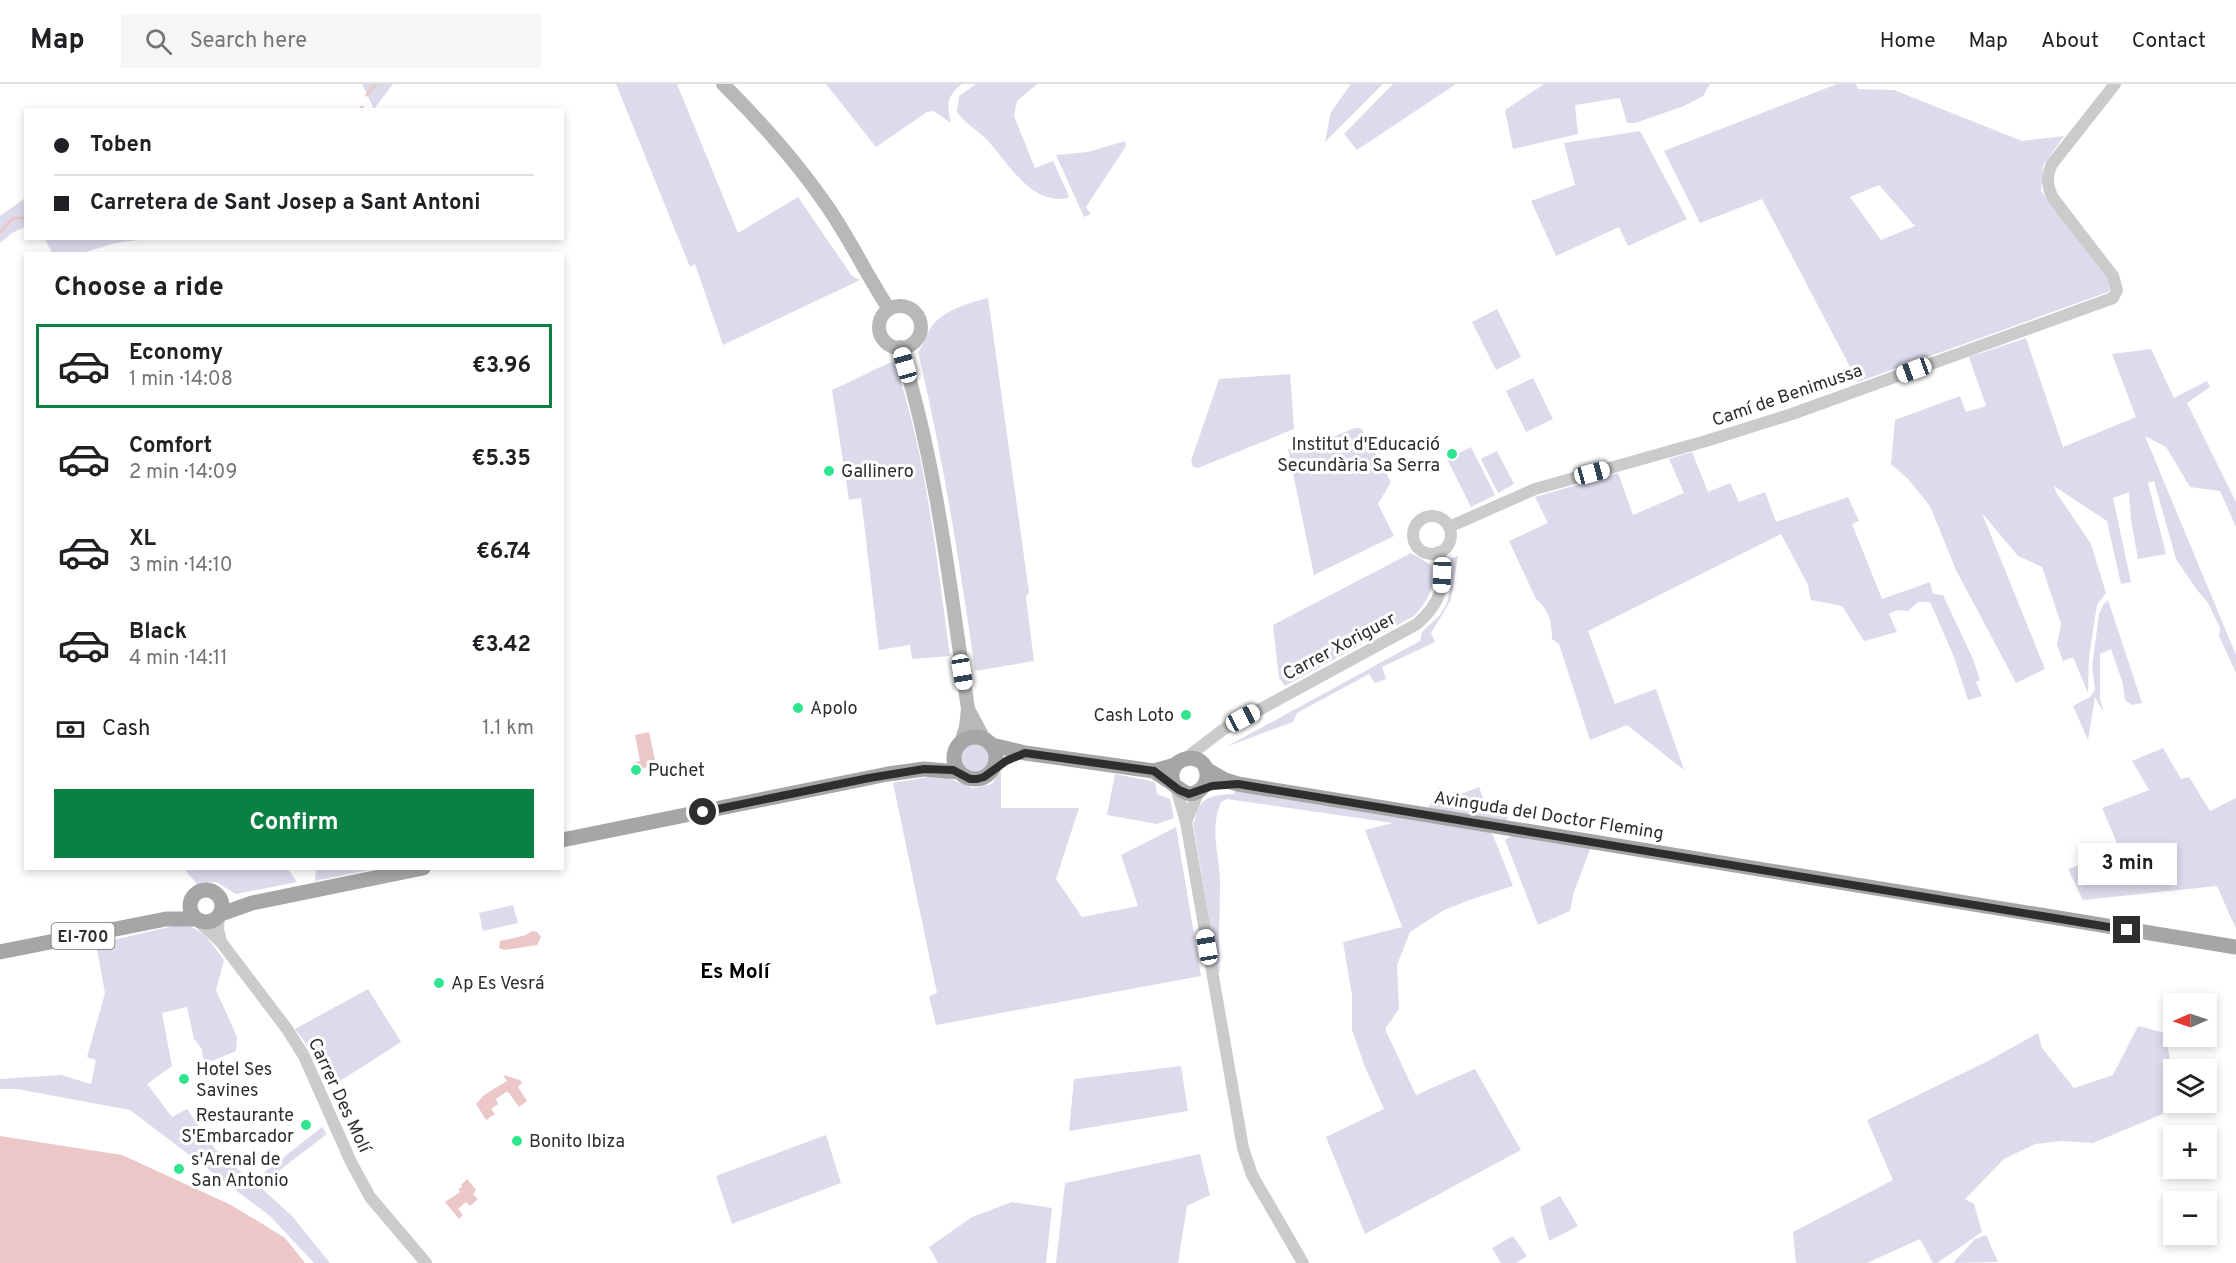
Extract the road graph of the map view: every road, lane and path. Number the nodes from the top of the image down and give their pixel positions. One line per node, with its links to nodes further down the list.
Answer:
1 (723, 84): 3 (main road)
2 (2115, 84): 5 (street, Camí de Benimussa)
3 (889, 309): 4 (main road); 4 (main road)
4 (900, 347): 7 (main road)
5 (1449, 527): 6 (street); 6 (street)
6 (1439, 552): 8 (street, Carrer Xoriguer)
7 (968, 709): 9 (main road); 10 (main road)
8 (1209, 739): 12 (street, Carrer Xoriguer); 13 (street)
9 (988, 742): 10 (main road); 11 (main road); 15 (main road)
10 (959, 745): 14 (main road); 17 (main road)
11 (1025, 753): 15 (main road); 16 (main road)
12 (1180, 762): 13 (main road); 16 (main road); 19 (main road)
13 (1205, 767): 18 (main road, Avinguda del Doctor Fleming); 20 (main road)
14 (924, 769): 17 (main road); 22 (main road)
15 (994, 769): 17 (main road)
16 (1154, 771): 19 (main road)
17 (959, 772)
18 (1235, 783): 20 (main road, Avinguda del Doctor Fleming); 29 (main road, Avinguda del Doctor Fleming)
19 (1175, 786): 20 (main road); 21 (street)
20 (1201, 789): 21 (street)
21 (1186, 822): 32 (street)
22 (564, 840)
23 (413, 870): 25 (main road, EI-700)
24 (190, 903): 25 (main road, EI-700); 26 (main road, EI-700); 27 (main road)
25 (220, 910): 27 (main road, EI-700); 28 (street)
26 (166, 919): 27 (main road, EI-700); 30 (main road, EI-700)
27 (197, 920): 28 (street, Carrer Des Molí)
28 (221, 942): 31 (street, Carrer Des Molí)
29 (2236, 947)
30 (0, 952)
31 (426, 1263)
32 (1303, 1263)

